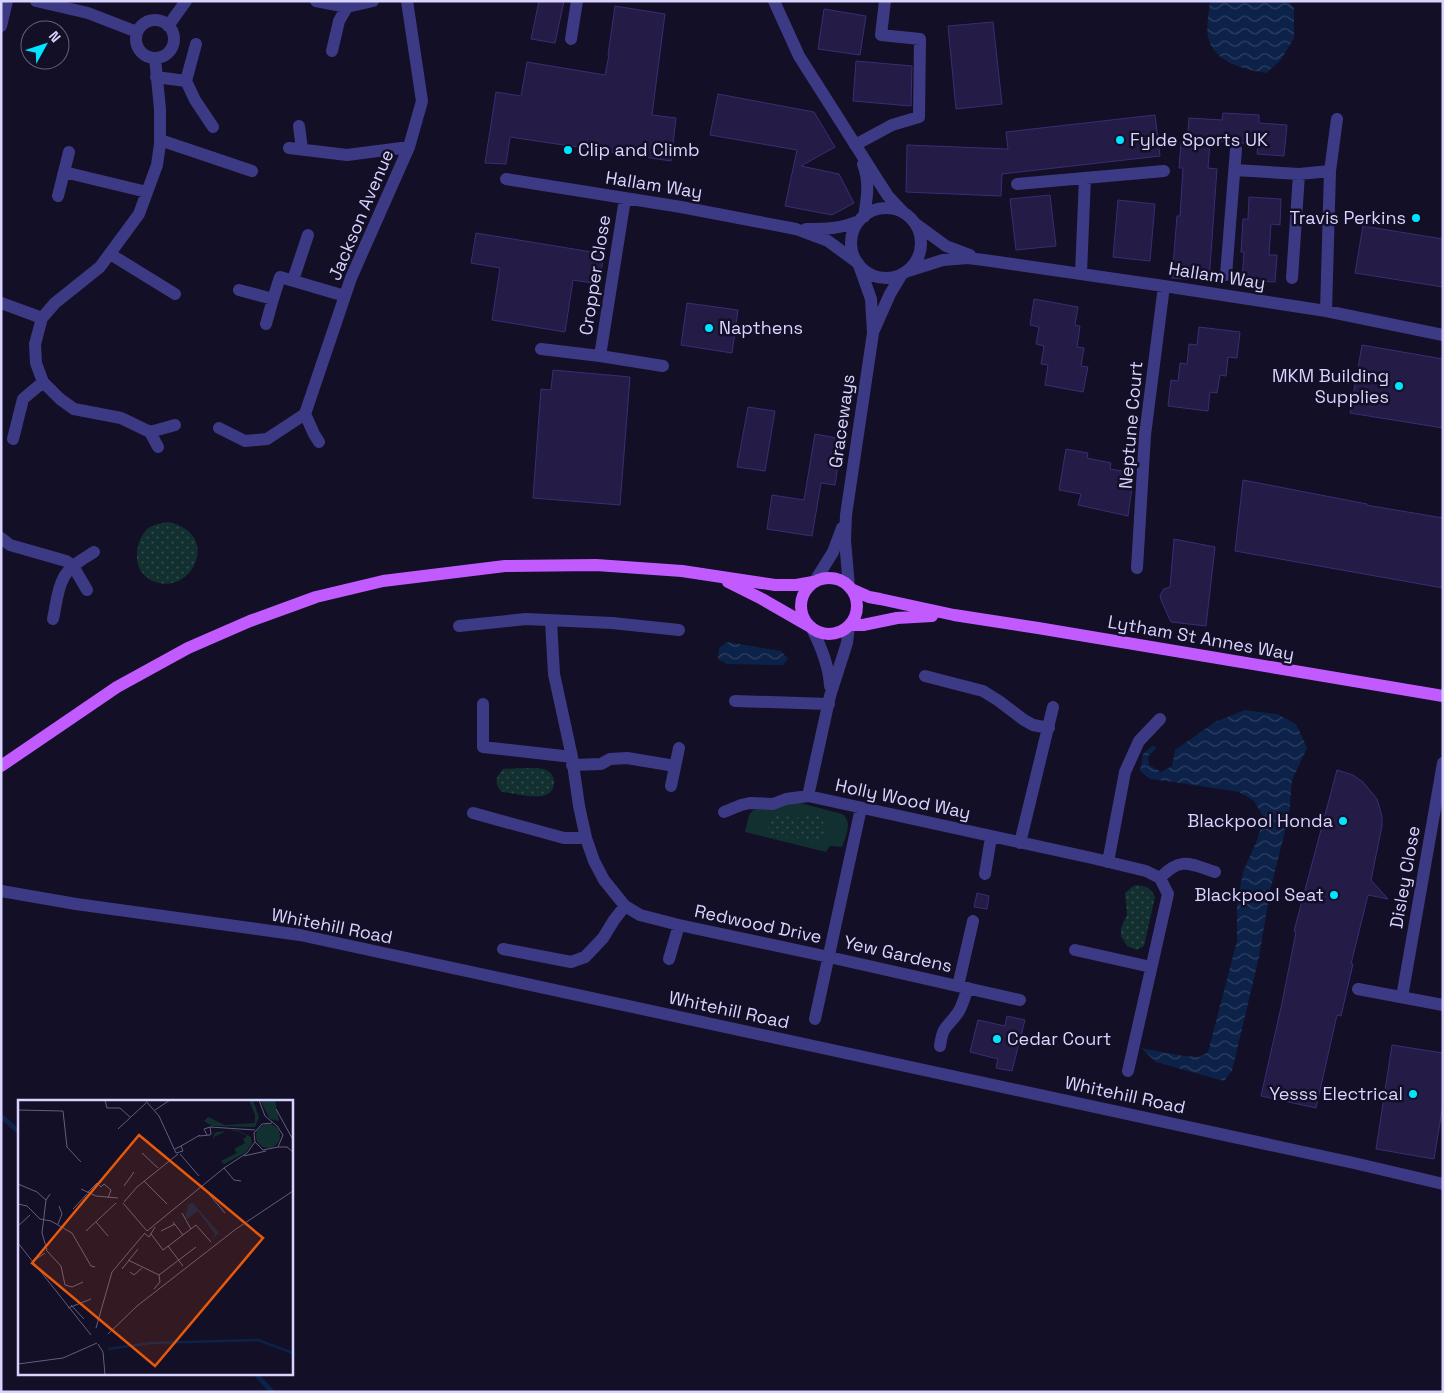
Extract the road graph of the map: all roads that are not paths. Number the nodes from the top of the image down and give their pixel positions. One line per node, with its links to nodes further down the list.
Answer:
1 (7, 1): 11 (street)
2 (36, 1): 13 (street)
3 (186, 1): 12 (street)
4 (316, 1): 10 (street)
5 (373, 1): 10 (street)
6 (407, 1): 25 (street, Jackson Avenue)
7 (577, 1): 14 (street)
8 (774, 1): 24 (street)
9 (885, 1): 24 (street)
10 (347, 7): 16 (street)
11 (1, 26)
12 (168, 26): 13 (street); 17 (street)
13 (137, 32): 17 (street)
14 (571, 39)
15 (196, 44): 19 (street)
16 (332, 51)
17 (155, 58): 18 (street)
18 (156, 77): 19 (street); 23 (street)
19 (186, 81): 22 (street)
20 (1337, 119): 32 (street)
21 (299, 126): 28 (street)
22 (213, 127)
23 (160, 140): 31 (street); 39 (street)
24 (855, 145): 42 (street); 43 (street)
25 (409, 147): 28 (street, Jackson Avenue); 58 (street, Jackson Avenue)
26 (289, 148): 28 (street, Jackson Avenue)
27 (1236, 148): 30 (street)
28 (302, 149)
29 (69, 152): 33 (street)
30 (1235, 170): 35 (street); 52 (street)
31 (252, 171)
32 (1330, 171): 35 (street); 61 (street)
33 (64, 172): 39 (street); 40 (street)
34 (1164, 172): 36 (street)
35 (1298, 174): 53 (street)
36 (1085, 178): 38 (street); 51 (street)
37 (506, 179): 41 (street, Hallam Way)
38 (1017, 184)
39 (147, 192): 47 (street)
40 (58, 196)
41 (625, 199): 45 (street, Hallam Way); 67 (street, Cropper Close)
42 (905, 214): 43 (street); 44 (street)
43 (862, 219): 45 (street, Hallam Way); 49 (street)
44 (915, 223): 48 (street, Hallam Way); 50 (street)
45 (796, 229): 49 (street, Hallam Way)
46 (308, 235): 54 (street)
47 (110, 254): 57 (street); 62 (street)
48 (984, 260): 50 (street, Hallam Way); 51 (street, Hallam Way)
49 (858, 264): 50 (street); 64 (street, Graceways)
50 (905, 272): 64 (street, Graceways)
51 (1081, 273): 55 (street, Hallam Way)
52 (1226, 275)
53 (1292, 278)
54 (293, 280): 58 (street, Jackson Avenue); 59 (street)
55 (1164, 286): 61 (street, Hallam Way); 81 (street, Neptune Court)
56 (240, 290): 59 (street)
57 (175, 294)
58 (345, 296): 70 (street, Jackson Avenue)
59 (273, 300): 63 (street)
60 (1, 303): 62 (street)
61 (1326, 312): 65 (street, Hallam Way)
62 (42, 318): 69 (street)
63 (266, 324)
64 (873, 333): 77 (street, Graceways)
65 (1443, 335)
66 (541, 349): 67 (street, Cropper Close)
67 (600, 356): 68 (street, Cropper Close)
68 (663, 366)
69 (43, 382): 73 (street); 74 (street)
70 (305, 414): 72 (street); 75 (street)
71 (175, 424): 73 (street)
72 (219, 428)
73 (150, 432): 76 (street)
74 (12, 439)
75 (319, 442)
76 (158, 447)
77 (846, 515): 83 (street, Graceways); 84 (street, Graceways)
78 (1, 538): 80 (street)
79 (94, 552): 80 (street)
80 (73, 566): 85 (street); 87 (street)
81 (1137, 568)
82 (714, 576): 83 (main road); 91 (main road); 104 (main road)
83 (814, 582): 84 (main road); 91 (main road)
84 (850, 588): 86 (main road, Lytham St Annes Way); 89 (main road)
85 (87, 590)
86 (954, 615): 89 (main road, Lytham St Annes Way); 94 (main road, Lytham St Annes Way)
87 (53, 619)
88 (551, 621): 90 (street); 92 (street); 102 (street, Redwood Drive)
89 (849, 625): 91 (main road); 95 (street, Holly Wood Way)
90 (459, 626)
91 (810, 627): 95 (street, Holly Wood Way)
92 (679, 630)
93 (925, 676): 100 (street)
94 (1443, 696)
95 (830, 700): 96 (street); 107 (street, Holly Wood Way)
96 (735, 701)
97 (483, 704): 102 (street)
98 (1053, 707): 100 (street)
99 (1160, 719): 114 (street)
100 (1049, 728): 113 (street)
101 (679, 748): 105 (street)
102 (572, 761): 105 (street); 112 (street, Redwood Drive)
103 (1443, 763): 129 (street, Disley Close)
104 (2, 766)
105 (675, 766): 106 (street)
106 (672, 786)
107 (808, 796): 108 (street, Holly Wood Way); 109 (street, Holly Wood Way)
108 (861, 808): 111 (street, Holly Wood Way); 124 (street, Yew Gardens)
109 (724, 812)
110 (473, 813): 112 (street)
111 (991, 837): 113 (street, Holly Wood Way); 116 (street)
112 (586, 838): 119 (street, Redwood Drive)
113 (1020, 843): 114 (street, Holly Wood Way)
114 (1108, 862): 117 (street, Holly Wood Way)
115 (1215, 872): 117 (street)
116 (985, 874)
117 (1160, 878): 126 (street)
118 (2, 890): 135 (street, Whitehill Road)
119 (625, 906): 121 (street, Redwood Drive); 122 (street)
120 (973, 922): 127 (street, Yew Gardens)
121 (679, 925): 124 (street, Redwood Drive); 125 (street, Redwood Drive)
122 (503, 950)
123 (1075, 950): 126 (street)
124 (829, 956): 127 (street, Yew Gardens); 132 (street, Yew Gardens)
125 (669, 960)
126 (1151, 967): 134 (street)
127 (963, 987): 130 (street, Yew Gardens); 133 (street, Yew Gardens)
128 (1358, 989): 129 (street)
129 (1402, 998): 131 (street)
130 (1020, 1000)
131 (1443, 1005)
132 (815, 1019)
133 (940, 1046)
134 (1128, 1071)
135 (1443, 1184)

